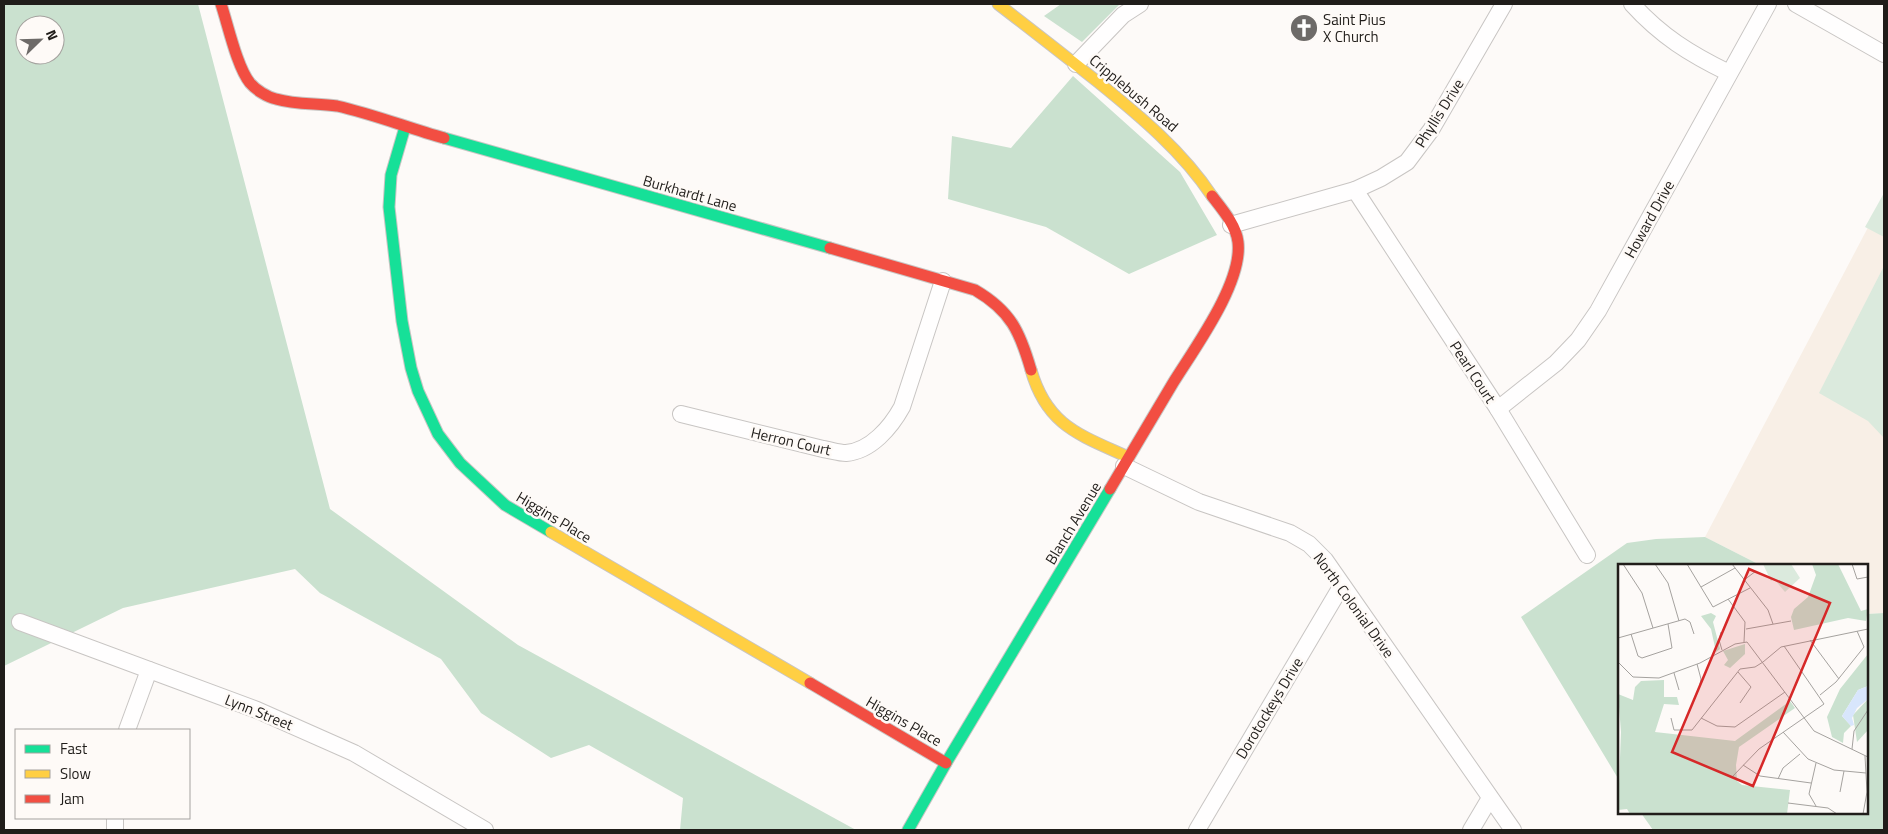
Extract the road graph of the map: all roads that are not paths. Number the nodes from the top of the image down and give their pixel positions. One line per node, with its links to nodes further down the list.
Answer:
1 (221, 4): 11 (street, Burkhardt Lane)
2 (998, 4): 9 (street, Cripplebush Road)
3 (1140, 4): 9 (street)
4 (1504, 4): 12 (street, Phyllis Drive)
5 (1632, 4): 10 (street)
6 (1768, 4): 10 (street, Howard Drive)
7 (1796, 4): 8 (street)
8 (1884, 54)
9 (1076, 64): 13 (street, Cripplebush Road)
10 (1729, 73): 15 (street, Howard Drive)
11 (405, 127): 14 (street, Burkhardt Lane); 23 (street, Higgins Place)
12 (1355, 190): 13 (street, Phyllis Drive); 15 (street, Pearl Court)
13 (1232, 225): 17 (street, Blanch Avenue)
14 (943, 281): 16 (street, Herron Court); 17 (street, Burkhardt Lane)
15 (1498, 409): 18 (street, Pearl Court)
16 (681, 414)
17 (1126, 462): 19 (street, North Colonial Drive); 23 (street, Blanch Avenue)
18 (1587, 555)
19 (1342, 585): 24 (street, North Colonial Drive); 27 (street, Dorotockeys Drive)
20 (20, 622): 21 (street, Lynn Street)
21 (149, 670): 22 (street); 25 (street, Lynn Street)
22 (127, 729)
23 (946, 763): 26 (street, Blanch Avenue)
24 (1490, 798): 28 (street); 29 (street, North Colonial Drive)
25 (485, 830)
26 (908, 830)
27 (1197, 830)
28 (1471, 830)
29 (1513, 830)

